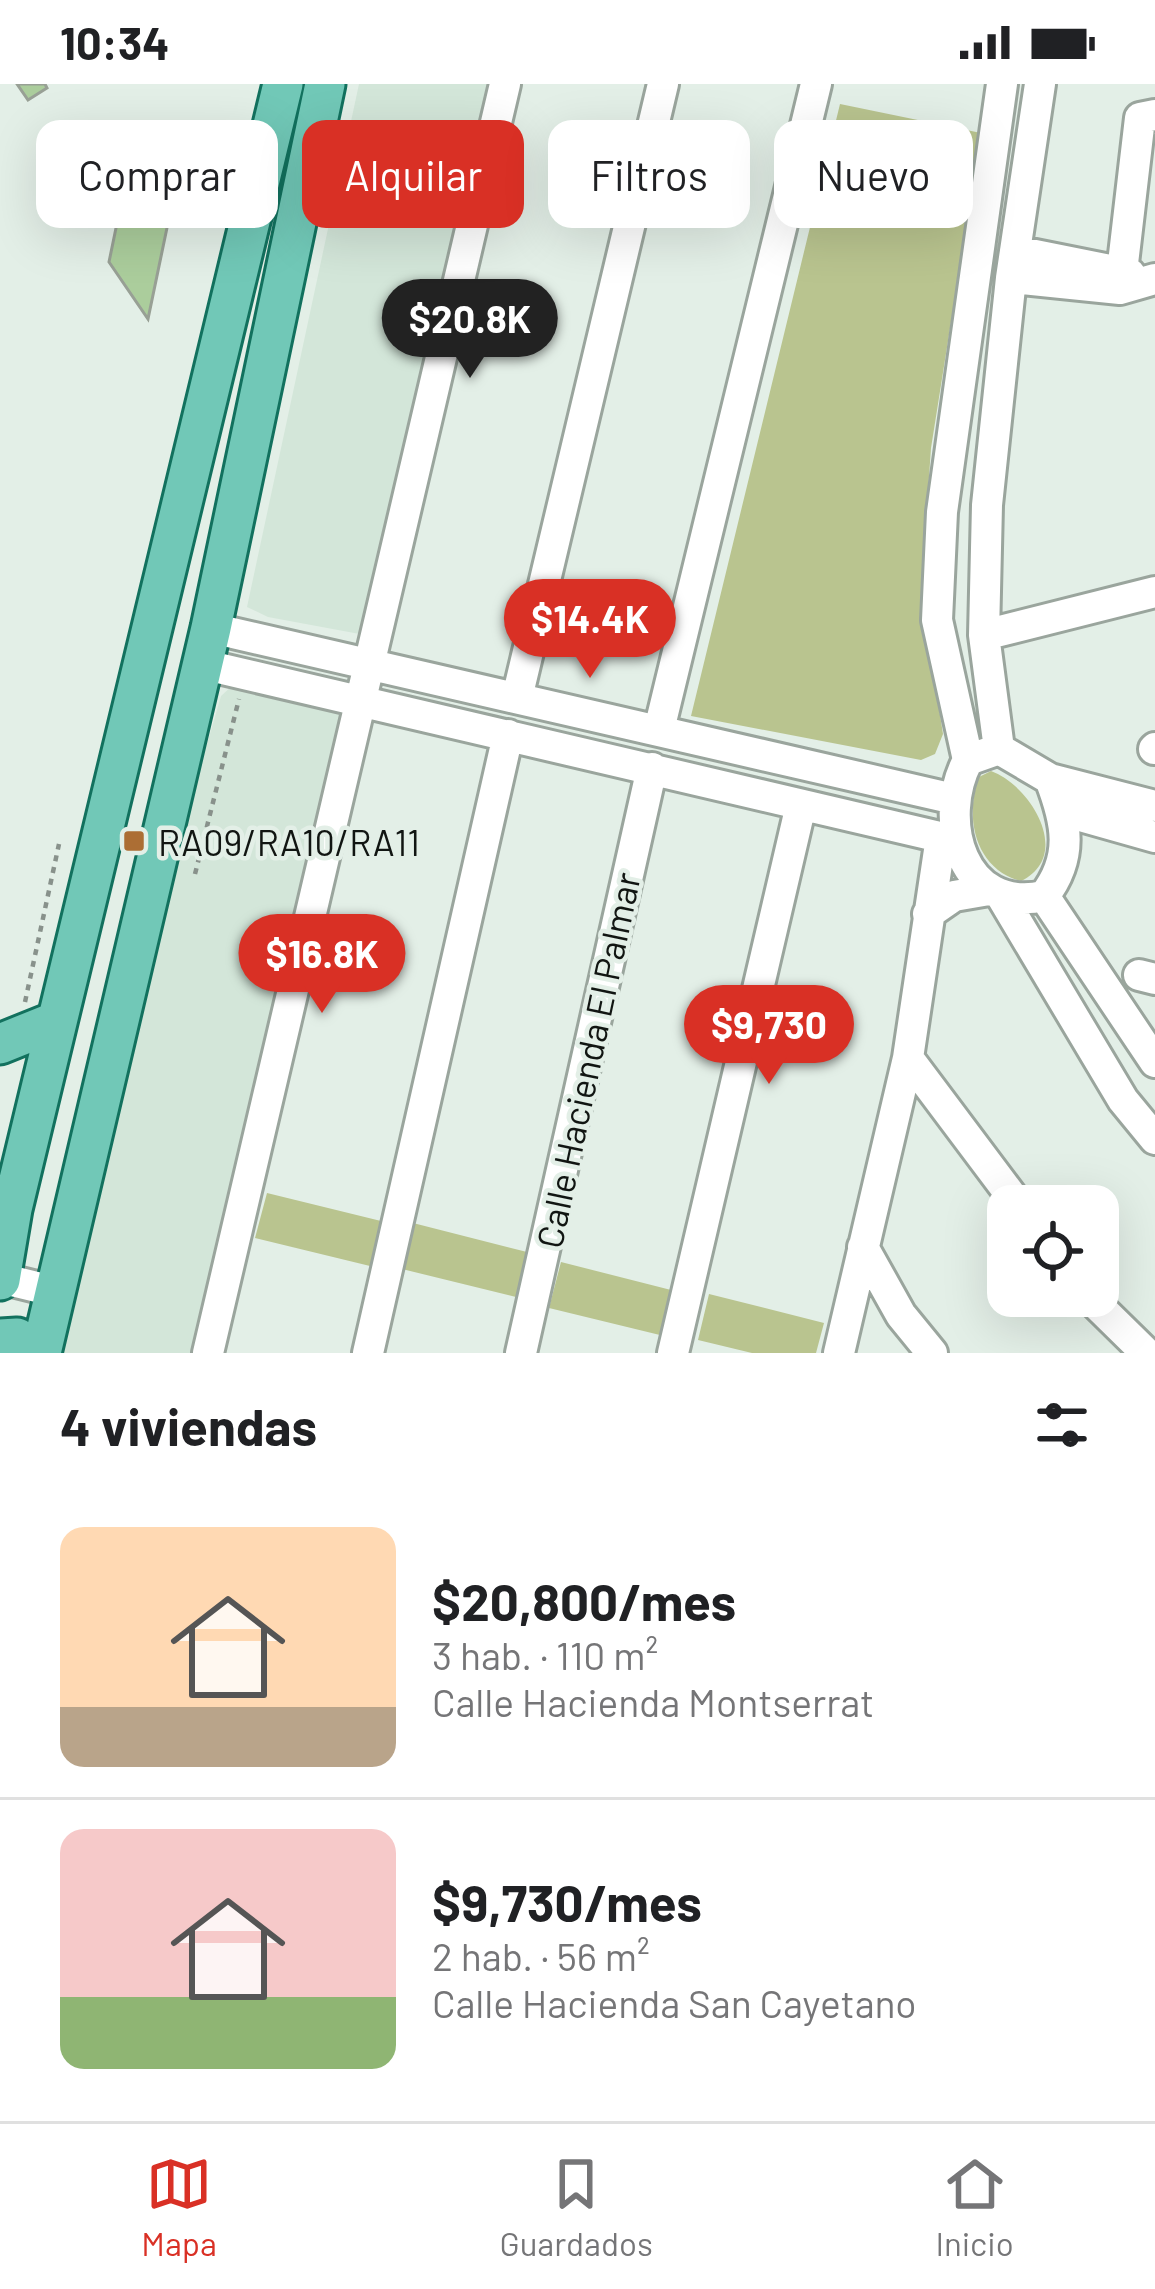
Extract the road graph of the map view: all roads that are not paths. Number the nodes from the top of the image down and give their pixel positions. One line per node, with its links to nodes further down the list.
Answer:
1 (283, 84): 34 (main road)
2 (505, 84): 14 (street)
3 (663, 84): 15 (street)
4 (817, 84): 18 (street)
5 (1002, 84): 22 (street)
6 (1040, 84): 9 (street)
7 (328, 94): 13 (main road)
8 (1155, 116): 10 (street)
9 (1013, 265): 10 (street); 12 (street)
10 (1136, 280)
11 (1155, 592): 12 (street)
12 (984, 635): 20 (street)
13 (206, 646): 14 (street); 16 (street); 41 (main road)
14 (371, 664): 15 (street); 16 (street)
15 (517, 698): 17 (street)
16 (363, 700): 19 (street); 49 (street)
17 (627, 724): 18 (street); 21 (street)
18 (659, 730): 25 (street)
19 (508, 735): 21 (street); 50 (street)
20 (999, 749): 22 (street); 24 (street)
21 (617, 759): 23 (street)
22 (968, 760): 25 (street)
23 (652, 768): 26 (street); 51 (street, Calle Hacienda El Palmar)
24 (1050, 779): 27 (street); 28 (street)
25 (954, 799): 30 (street)
26 (801, 805): 30 (street); 52 (street)
27 (1155, 806)
28 (1063, 812): 29 (street); 32 (street)
29 (1155, 837)
30 (949, 839): 31 (street); 33 (street)
31 (996, 893): 32 (street); 33 (street); 38 (street)
32 (1044, 896): 37 (street)
33 (928, 914): 36 (street)
34 (57, 1021): 35 (main road); 42 (main road)
35 (0, 1044)
36 (908, 1058): 40 (street); 43 (street)
37 (1155, 1061)
38 (1155, 1139)
39 (0, 1171): 42 (street)
40 (1002, 1185)
41 (77, 1199): 42 (main road); 45 (main road)
42 (12, 1208): 44 (main road)
43 (863, 1247): 53 (street); 54 (street)
44 (0, 1279): 45 (street)
45 (53, 1292): 48 (main road)
46 (1109, 1317): 55 (street)
47 (0, 1339): 48 (main road)
48 (38, 1353)
49 (208, 1353)
50 (368, 1353)
51 (521, 1353)
52 (673, 1353)
53 (839, 1353)
54 (932, 1353)
55 (1146, 1353)

